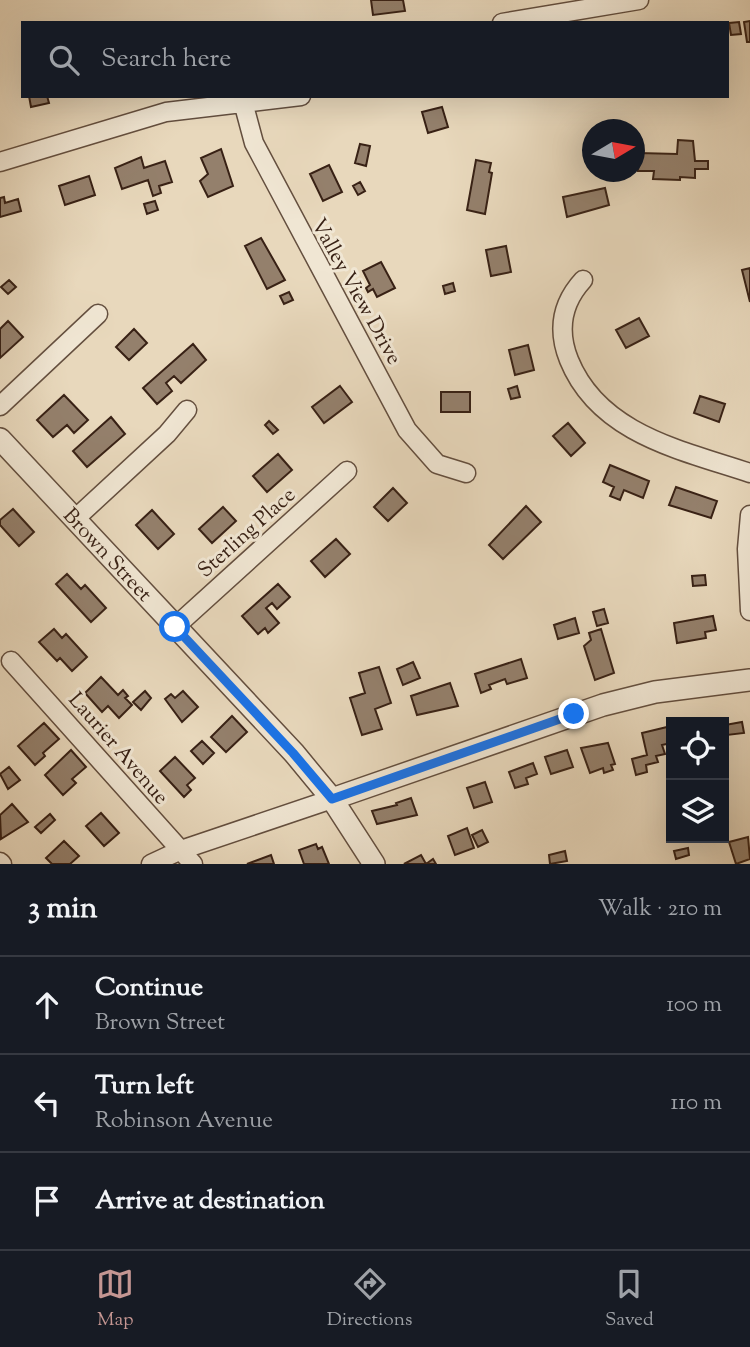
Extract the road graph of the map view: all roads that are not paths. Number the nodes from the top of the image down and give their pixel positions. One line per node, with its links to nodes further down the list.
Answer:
1 (639, 0): 2 (street)
2 (606, 3): 3 (street)
3 (512, 21)
4 (281, 98): 5 (street)
5 (243, 102): 6 (street); 14 (street, Valley View Drive)
6 (0, 162)
7 (583, 279): 13 (street)
8 (98, 314): 9 (street)
9 (0, 406)
10 (187, 410): 16 (street)
11 (0, 439): 16 (street, Brown Street)
12 (347, 471): 18 (street, Sterling Place)
13 (750, 473)
14 (466, 474)
15 (750, 515): 17 (street)
16 (75, 519): 18 (street, Brown Street)
17 (750, 611)
18 (175, 627): 21 (street, Brown Street)
19 (11, 661): 22 (street, Laurier Avenue)
20 (750, 680): 21 (street)
21 (332, 799): 22 (street); 25 (street, Brown Street)
22 (180, 849): 23 (street); 24 (street, Laurier Avenue)
23 (151, 864)
24 (193, 864)
25 (374, 864)

